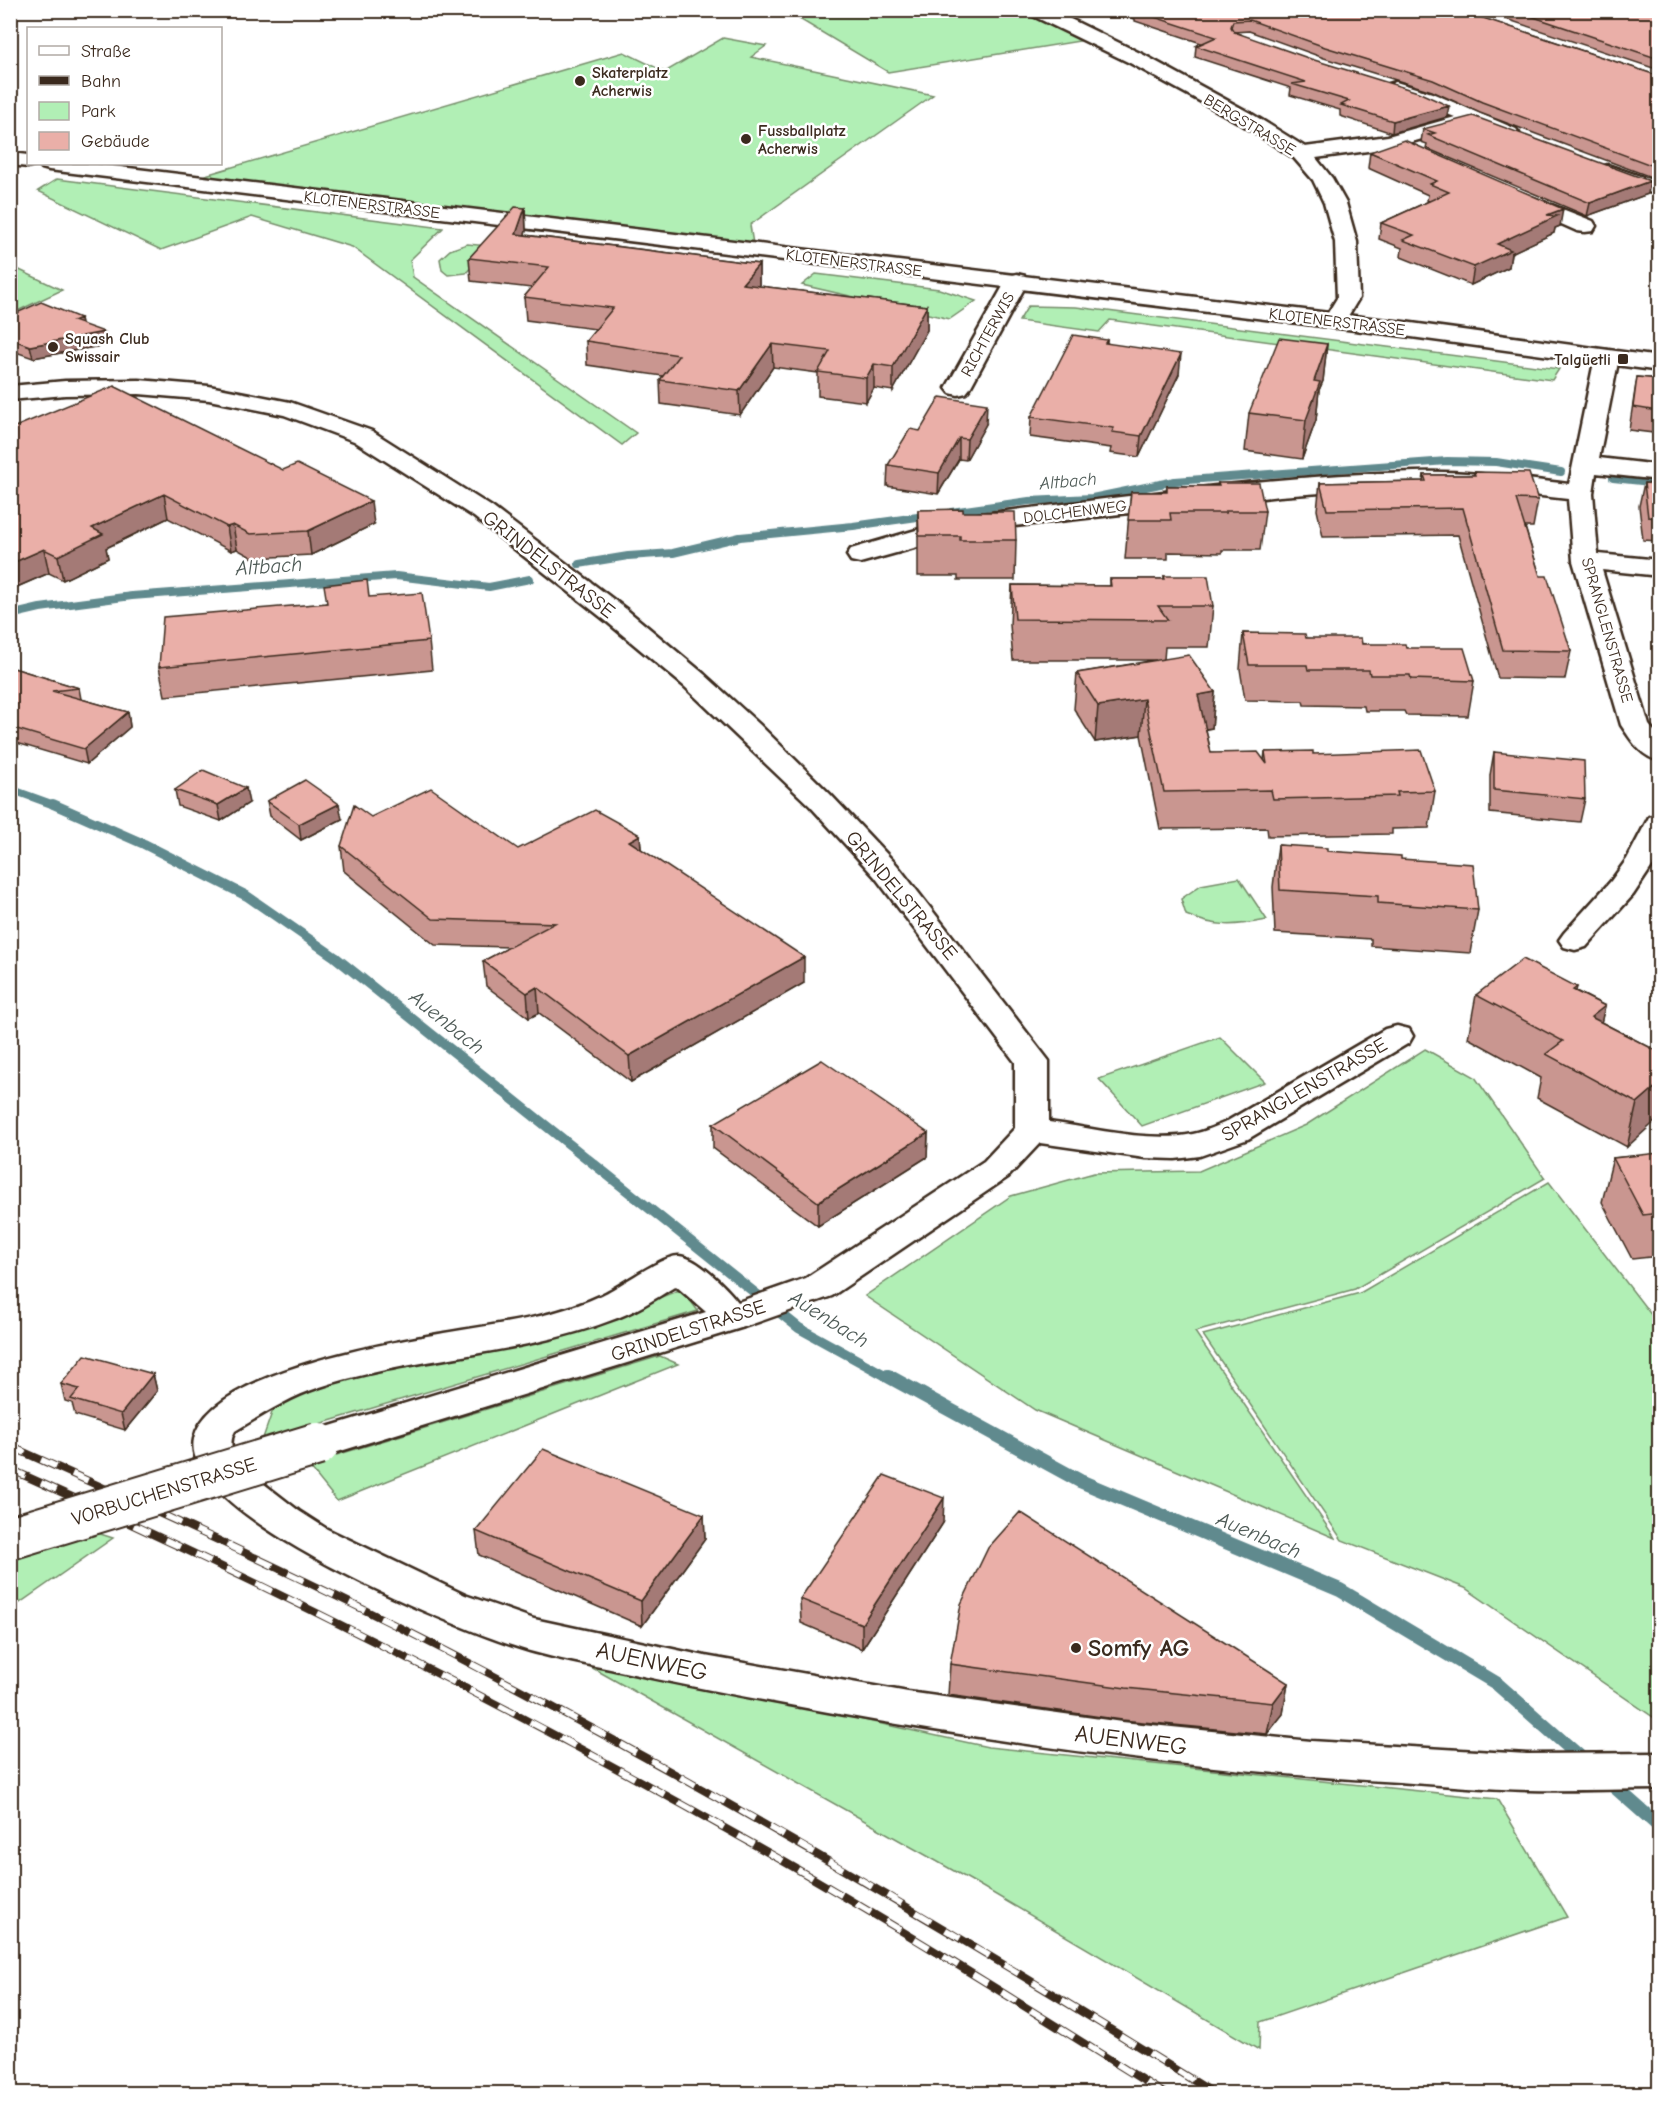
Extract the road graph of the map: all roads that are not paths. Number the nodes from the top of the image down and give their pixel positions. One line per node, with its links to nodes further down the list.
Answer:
1 (1036, 10): 6 (street, BERGSTRASSE)
2 (1378, 83): 3 (street)
3 (1472, 118): 4 (street); 5 (street)
4 (1526, 140)
5 (1390, 142): 6 (street); 7 (street)
6 (1301, 154): 16 (street, BERGSTRASSE)
7 (1420, 155)
8 (10, 159): 9 (street)
9 (27, 161)
10 (57, 165): 15 (street, KLOTENERSTRASSE)
11 (1592, 165): 12 (street)
12 (1659, 190)
13 (1508, 193): 14 (street)
14 (1585, 226)
15 (1017, 281): 16 (street, KLOTENERSTRASSE); 19 (street, RICHTERWIS)
16 (1334, 321): 17 (street, KLOTENERSTRASSE)
17 (1607, 357): 18 (street, KLOTENERSTRASSE); 21 (street, SPRANGLENSTRASSE)
18 (1659, 364)
19 (958, 388)
20 (10, 393): 31 (street, GRINDELSTRASSE)
21 (1586, 464): 22 (street); 23 (street, SPRANGLENSTRASSE)
22 (1659, 473)
23 (1580, 493): 24 (street, DOLCHENWEG); 25 (street, SPRANGLENSTRASSE)
24 (860, 555)
25 (1586, 561): 26 (street); 27 (street, SPRANGLENSTRASSE)
26 (1659, 568)
27 (1659, 752)
28 (1659, 824): 29 (street)
29 (1575, 940)
30 (1397, 1036): 31 (street, SPRANGLENSTRASSE)
31 (1032, 1131): 32 (street, GRINDELSTRASSE)
32 (743, 1313): 33 (street, GRINDELSTRASSE); 35 (street, AUENWEG)
33 (318, 1444): 34 (street, VORBUCHENSTRASSE, bridge)
34 (10, 1538)
35 (1644, 1771)

